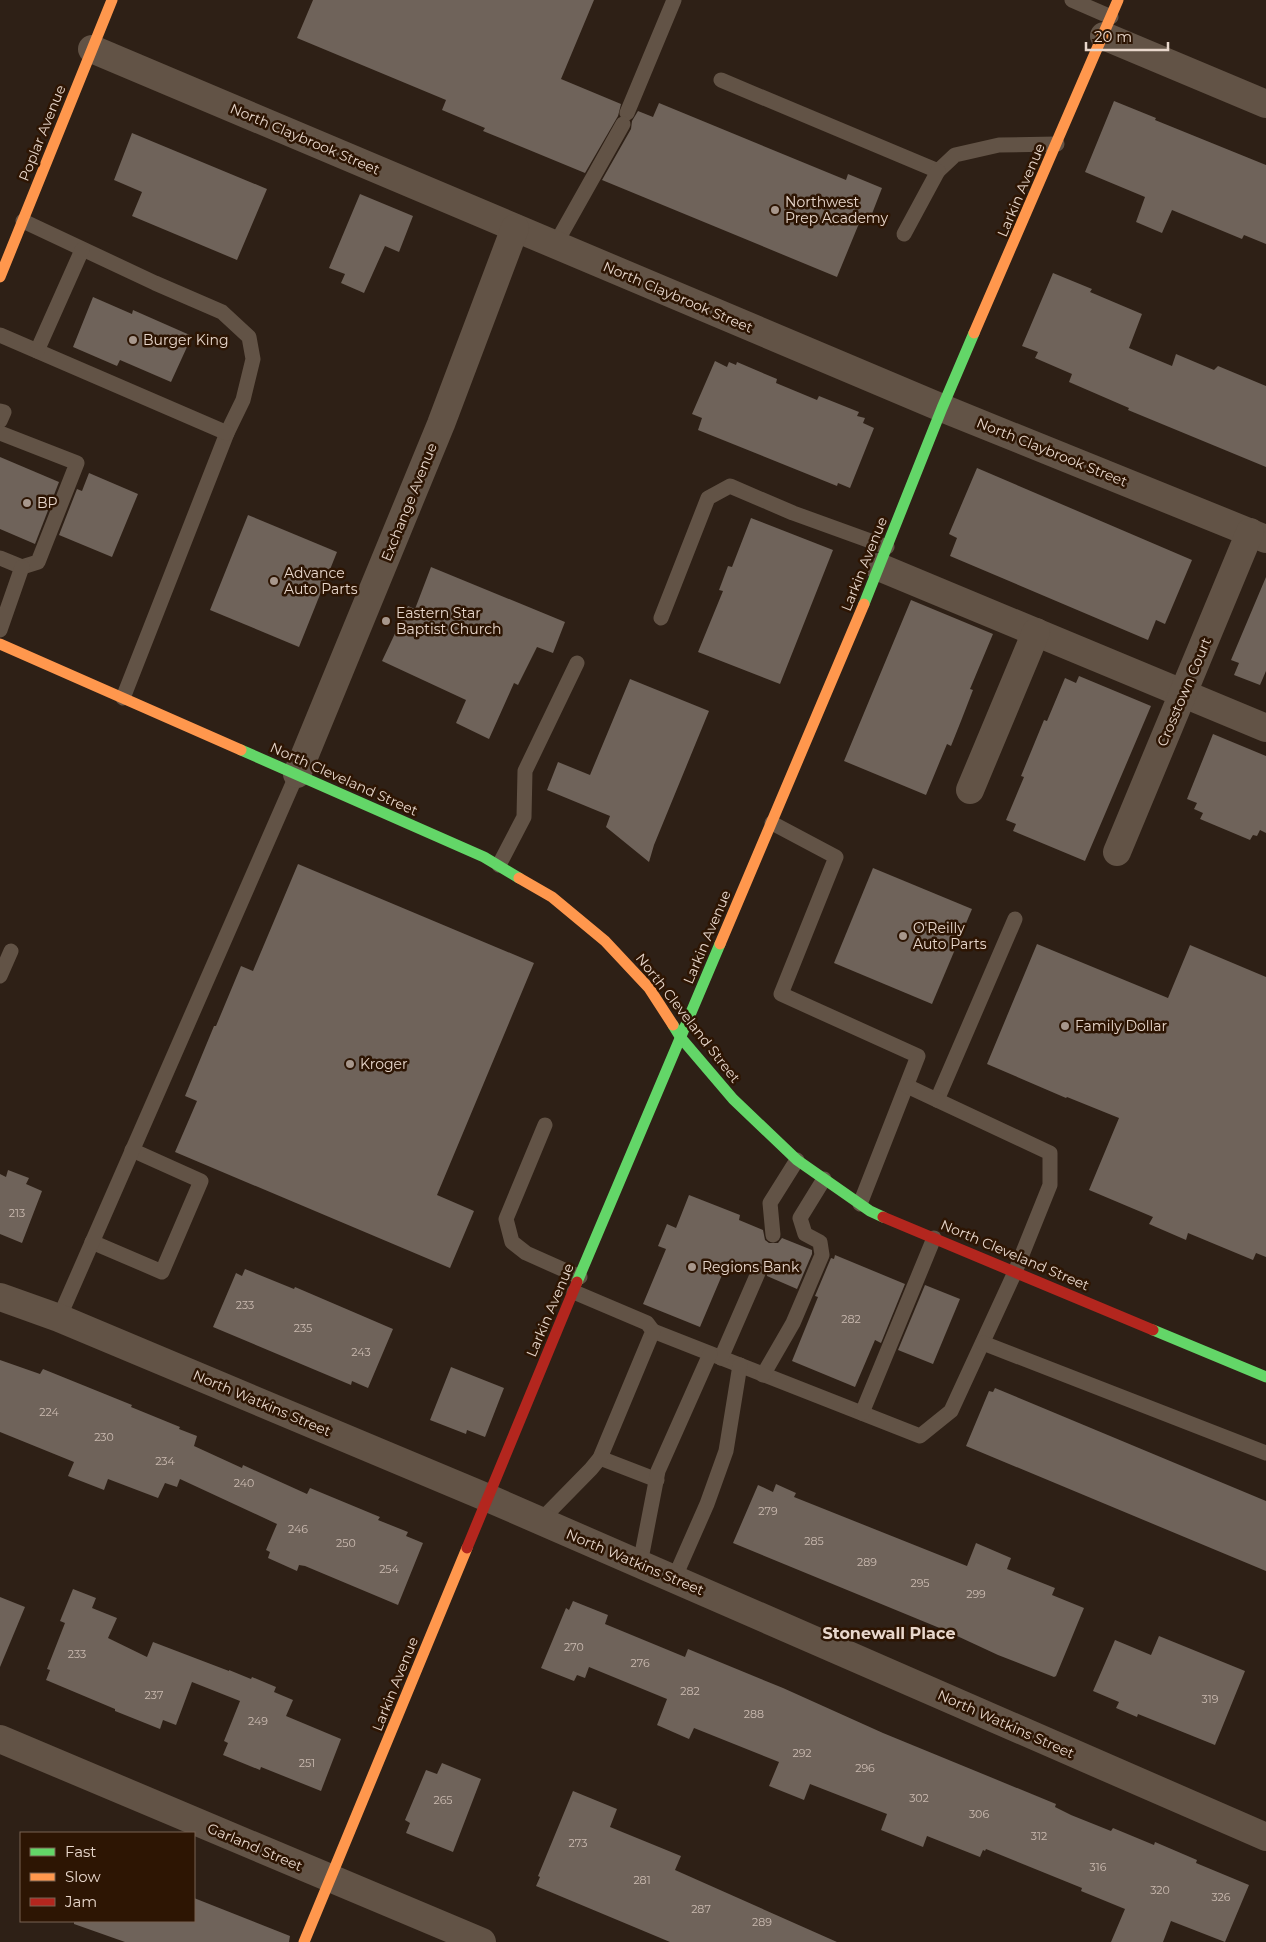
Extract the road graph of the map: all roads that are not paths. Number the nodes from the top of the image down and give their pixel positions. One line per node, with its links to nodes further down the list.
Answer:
1 (112, 0): 6 (street, Poplar Avenue)
2 (674, 0): 14 (lane)
3 (1072, 0): 5 (lane)
4 (1118, 0): 5 (street, Larkin Avenue)
5 (1108, 26): 8 (street); 9 (street, Larkin Avenue)
6 (92, 48): 11 (street, Poplar Avenue); 12 (street, North Claybrook Street)
7 (721, 80): 10 (lane)
8 (1266, 104)
9 (1057, 144): 10 (lane); 19 (street, Larkin Avenue)
10 (938, 171): 13 (lane)
11 (23, 220): 15 (lane); 16 (street, Poplar Avenue)
12 (515, 228): 14 (street, North Claybrook Street); 36 (street, Exchange Avenue)
13 (904, 234)
14 (555, 245): 19 (street, North Claybrook Street)
15 (82, 250): 18 (lane); 23 (lane)
16 (0, 277)
17 (0, 335): 18 (lane)
18 (37, 351): 23 (lane)
19 (942, 408): 24 (street, North Claybrook Street); 25 (street, Larkin Avenue)
20 (0, 411): 21 (lane)
21 (0, 421)
22 (0, 433): 27 (lane)
23 (227, 433): 34 (lane)
24 (1258, 536): 33 (street, Crosstown Court)
25 (883, 557): 28 (lane); 30 (street); 38 (street, Larkin Avenue)
26 (0, 558): 27 (lane)
27 (22, 567): 29 (lane)
28 (661, 618)
29 (0, 630)
30 (1036, 632): 33 (street); 37 (street)
31 (0, 644): 34 (street, North Cleveland Street)
32 (578, 663): 40 (lane)
33 (1184, 692): 35 (street); 39 (street, Crosstown Court)
34 (123, 698): 36 (street, North Cleveland Street)
35 (1266, 728)
36 (297, 774): 40 (street, North Cleveland Street); 48 (lane)
37 (970, 790)
38 (772, 823): 44 (street, Larkin Avenue); 45 (lane)
39 (1117, 852)
40 (499, 865): 44 (street, North Cleveland Street)
41 (1015, 919): 46 (lane)
42 (11, 951): 43 (lane)
43 (0, 976)
44 (681, 1038): 49 (street, North Cleveland Street); 57 (street, Larkin Avenue)
45 (907, 1086): 46 (lane); 51 (lane)
46 (937, 1100): 55 (lane)
47 (545, 1125): 57 (lane)
48 (132, 1150): 54 (lane); 54 (lane)
49 (797, 1160): 50 (street, North Cleveland Street); 52 (lane)
50 (824, 1179): 51 (street, North Cleveland Street); 65 (lane)
51 (860, 1204): 53 (street, North Cleveland Street)
52 (773, 1235)
53 (934, 1238): 55 (street, North Cleveland Street); 67 (lane)
54 (92, 1242): 60 (lane)
55 (1016, 1272): 62 (lane); 66 (street, North Cleveland Street)
56 (758, 1273): 63 (lane)
57 (580, 1277): 58 (street, Larkin Avenue)
58 (574, 1292): 61 (lane); 71 (street, Larkin Avenue)
59 (0, 1297): 60 (street, North Watkins Street)
60 (59, 1318): 71 (street, North Watkins Street)
61 (653, 1331): 63 (lane); 69 (lane)
62 (983, 1343): 67 (lane); 68 (lane)
63 (715, 1356): 64 (lane); 70 (lane)
64 (740, 1365): 65 (lane); 74 (lane)
65 (763, 1375): 67 (lane)
66 (1266, 1377)
67 (862, 1413)
68 (1266, 1453)
69 (600, 1458): 70 (lane); 72 (lane)
70 (656, 1480): 73 (lane)
71 (488, 1498): 72 (street, North Watkins Street); 77 (street, Larkin Avenue)
72 (540, 1521): 73 (street, North Watkins Street)
73 (640, 1564): 74 (street, North Watkins Street)
74 (674, 1579): 76 (street, North Watkins Street)
75 (0, 1739): 77 (street, Garland Street)
76 (1266, 1837)
77 (331, 1879): 78 (street, Larkin Avenue); 79 (street, Garland Street)
78 (304, 1942)
79 (482, 1942)

